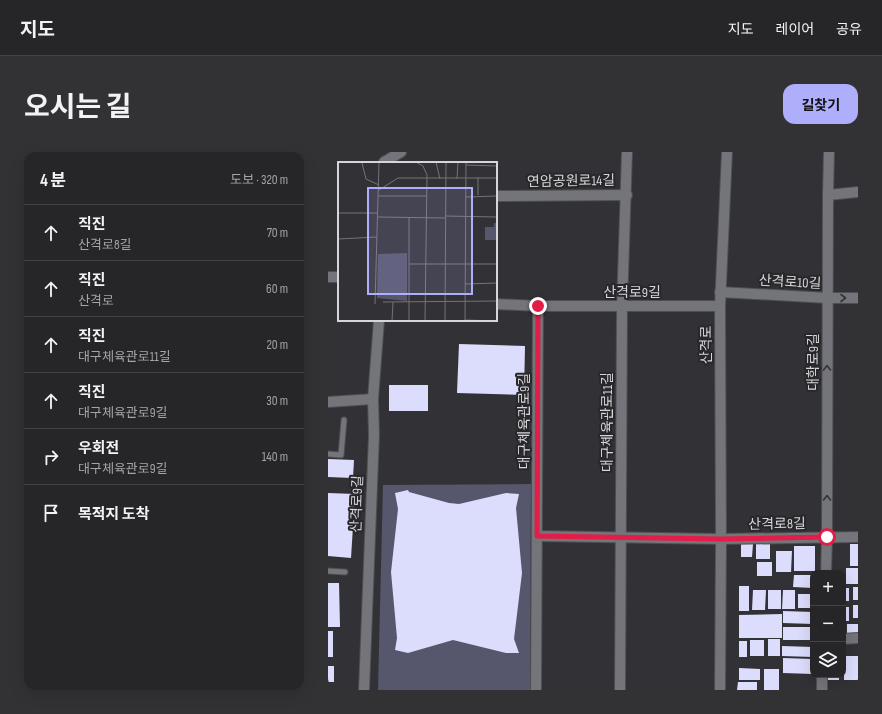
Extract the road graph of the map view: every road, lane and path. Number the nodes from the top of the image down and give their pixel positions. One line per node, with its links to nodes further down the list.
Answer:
1 (401, 152): 5 (street)
2 (627, 152): 7 (street, 연암공원로14길)
3 (727, 152): 10 (street, 산격로)
4 (829, 152): 8 (street, 대학로9길)
5 (386, 162)
6 (858, 192): 8 (street)
7 (626, 195): 9 (street, 연암공원로14길); 16 (street, 연암공원로14길)
8 (828, 195): 11 (street, 대학로9길)
9 (497, 196)
10 (720, 292): 11 (street, 산격로10길); 15 (street, 산격로)
11 (828, 298): 12 (street, 산격로10길, one-way to 12); 23 (street, 대학로9길, one-way to 11)
12 (858, 298)
13 (497, 304): 14 (street, 산격로9길)
14 (538, 306): 16 (street, 산격로9길); 22 (street, 대구체육관로9길)
15 (720, 306): 16 (street, 산격로9길); 26 (street, 산격로)
16 (622, 307): 25 (street, 대구체육관로11길)
17 (379, 321): 18 (street, 산격로9길)
18 (373, 399): 19 (street); 33 (street, 산격로9길)
19 (328, 402)
20 (344, 420): 21 (lane)
21 (328, 454)
22 (537, 536): 25 (street); 34 (street, 대구체육관로9길)
23 (827, 537): 24 (street, 산격로8길); 26 (street, 산격로8길); 27 (street, 대학로9길)
24 (858, 537)
25 (620, 538): 26 (street); 35 (street, 대구체육관로11길)
26 (721, 539): 36 (street, 산격로)
27 (826, 570)
28 (328, 571): 29 (lane)
29 (345, 572)
30 (858, 638): 31 (street)
31 (846, 639)
32 (822, 678): 37 (street)
33 (364, 690)
34 (536, 690)
35 (620, 690)
36 (720, 690)
37 (822, 690)

